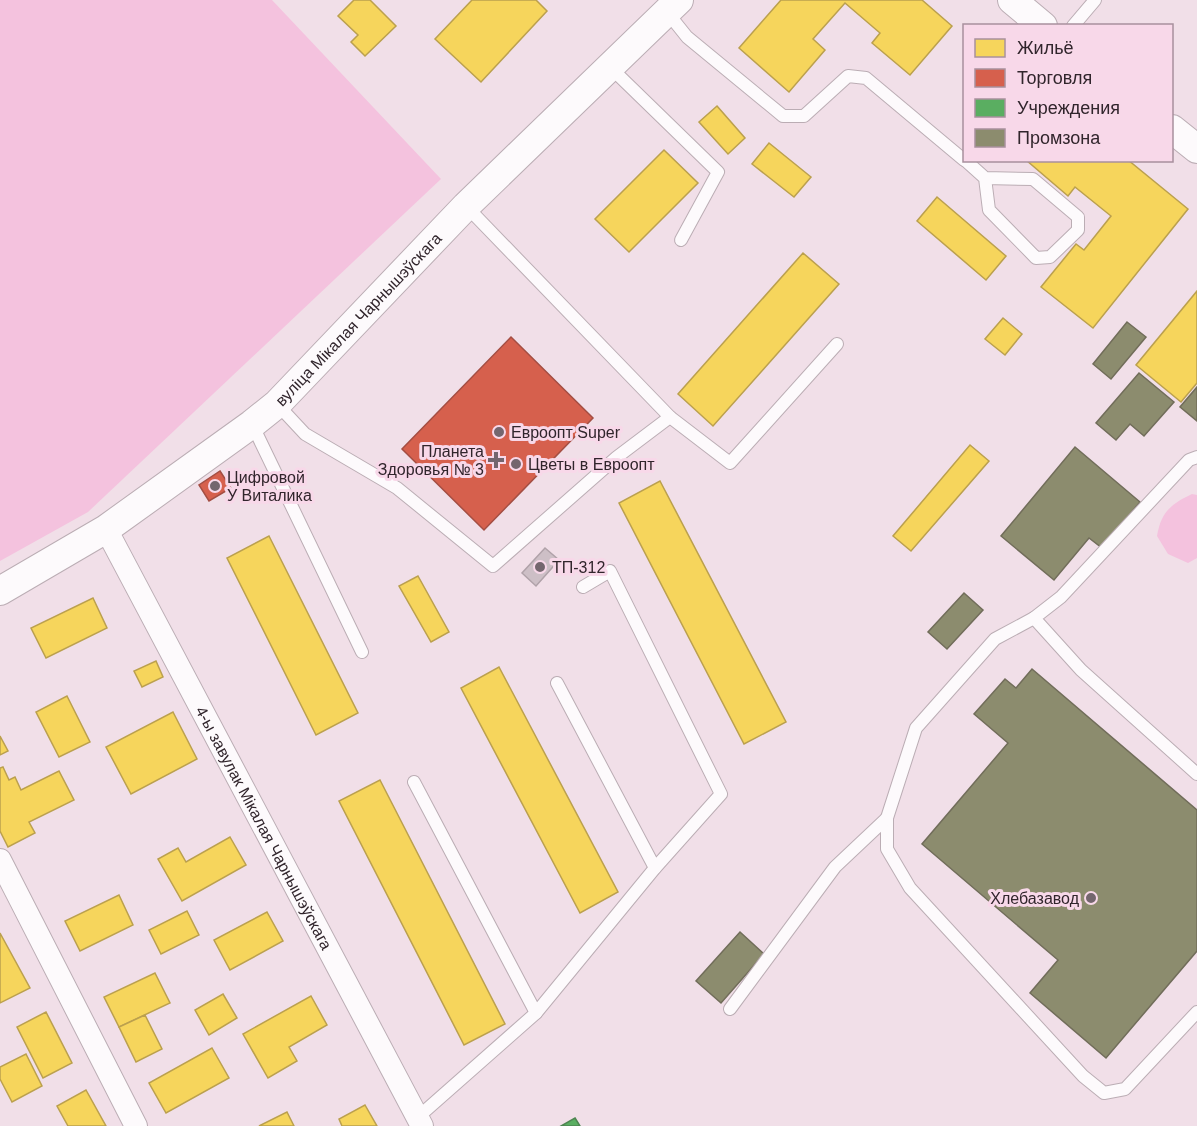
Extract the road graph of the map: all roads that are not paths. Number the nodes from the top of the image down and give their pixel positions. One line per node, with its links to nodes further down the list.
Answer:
1 (1012, 0): 4 (street)
2 (1095, 0): 5 (lane)
3 (673, 6): 6 (street, вуліца Мікалая Чарнышэўскага); 9 (lane)
4 (1041, 24)
5 (1075, 24)
6 (611, 68): 12 (street, вуліца Мікалая Чарнышэўскага); 13 (lane)
7 (1173, 130): 8 (street)
8 (1197, 149)
9 (963, 158)
10 (967, 162): 11 (lane)
11 (985, 178): 11 (lane)
12 (466, 206): 15 (street, вуліца Мікалая Чарнышэўскага); 16 (lane)
13 (681, 240)
14 (837, 344): 16 (lane)
15 (277, 404): 16 (lane); 17 (street, вуліца Мікалая Чарнышэўскага)
16 (670, 417)
17 (252, 424): 19 (street, вуліца Мікалая Чарнышэўскага); 23 (lane)
18 (1197, 457): 22 (lane)
19 (106, 529): 21 (street, вуліца Мікалая Чарнышэўскага); 33 (street, 4-ы завулак Мікалая Чарнышэўскага)
20 (583, 587): 29 (lane)
21 (0, 591)
22 (1034, 618): 25 (lane); 27 (lane)
23 (362, 652)
24 (557, 683): 29 (lane)
25 (1197, 774)
26 (414, 782): 32 (lane)
27 (887, 818): 30 (lane); 31 (lane)
28 (0, 860): 34 (street)
29 (655, 868): 32 (lane)
30 (730, 1009)
31 (1197, 1012)
32 (536, 1013): 33 (lane)
33 (419, 1122)
34 (136, 1126)

